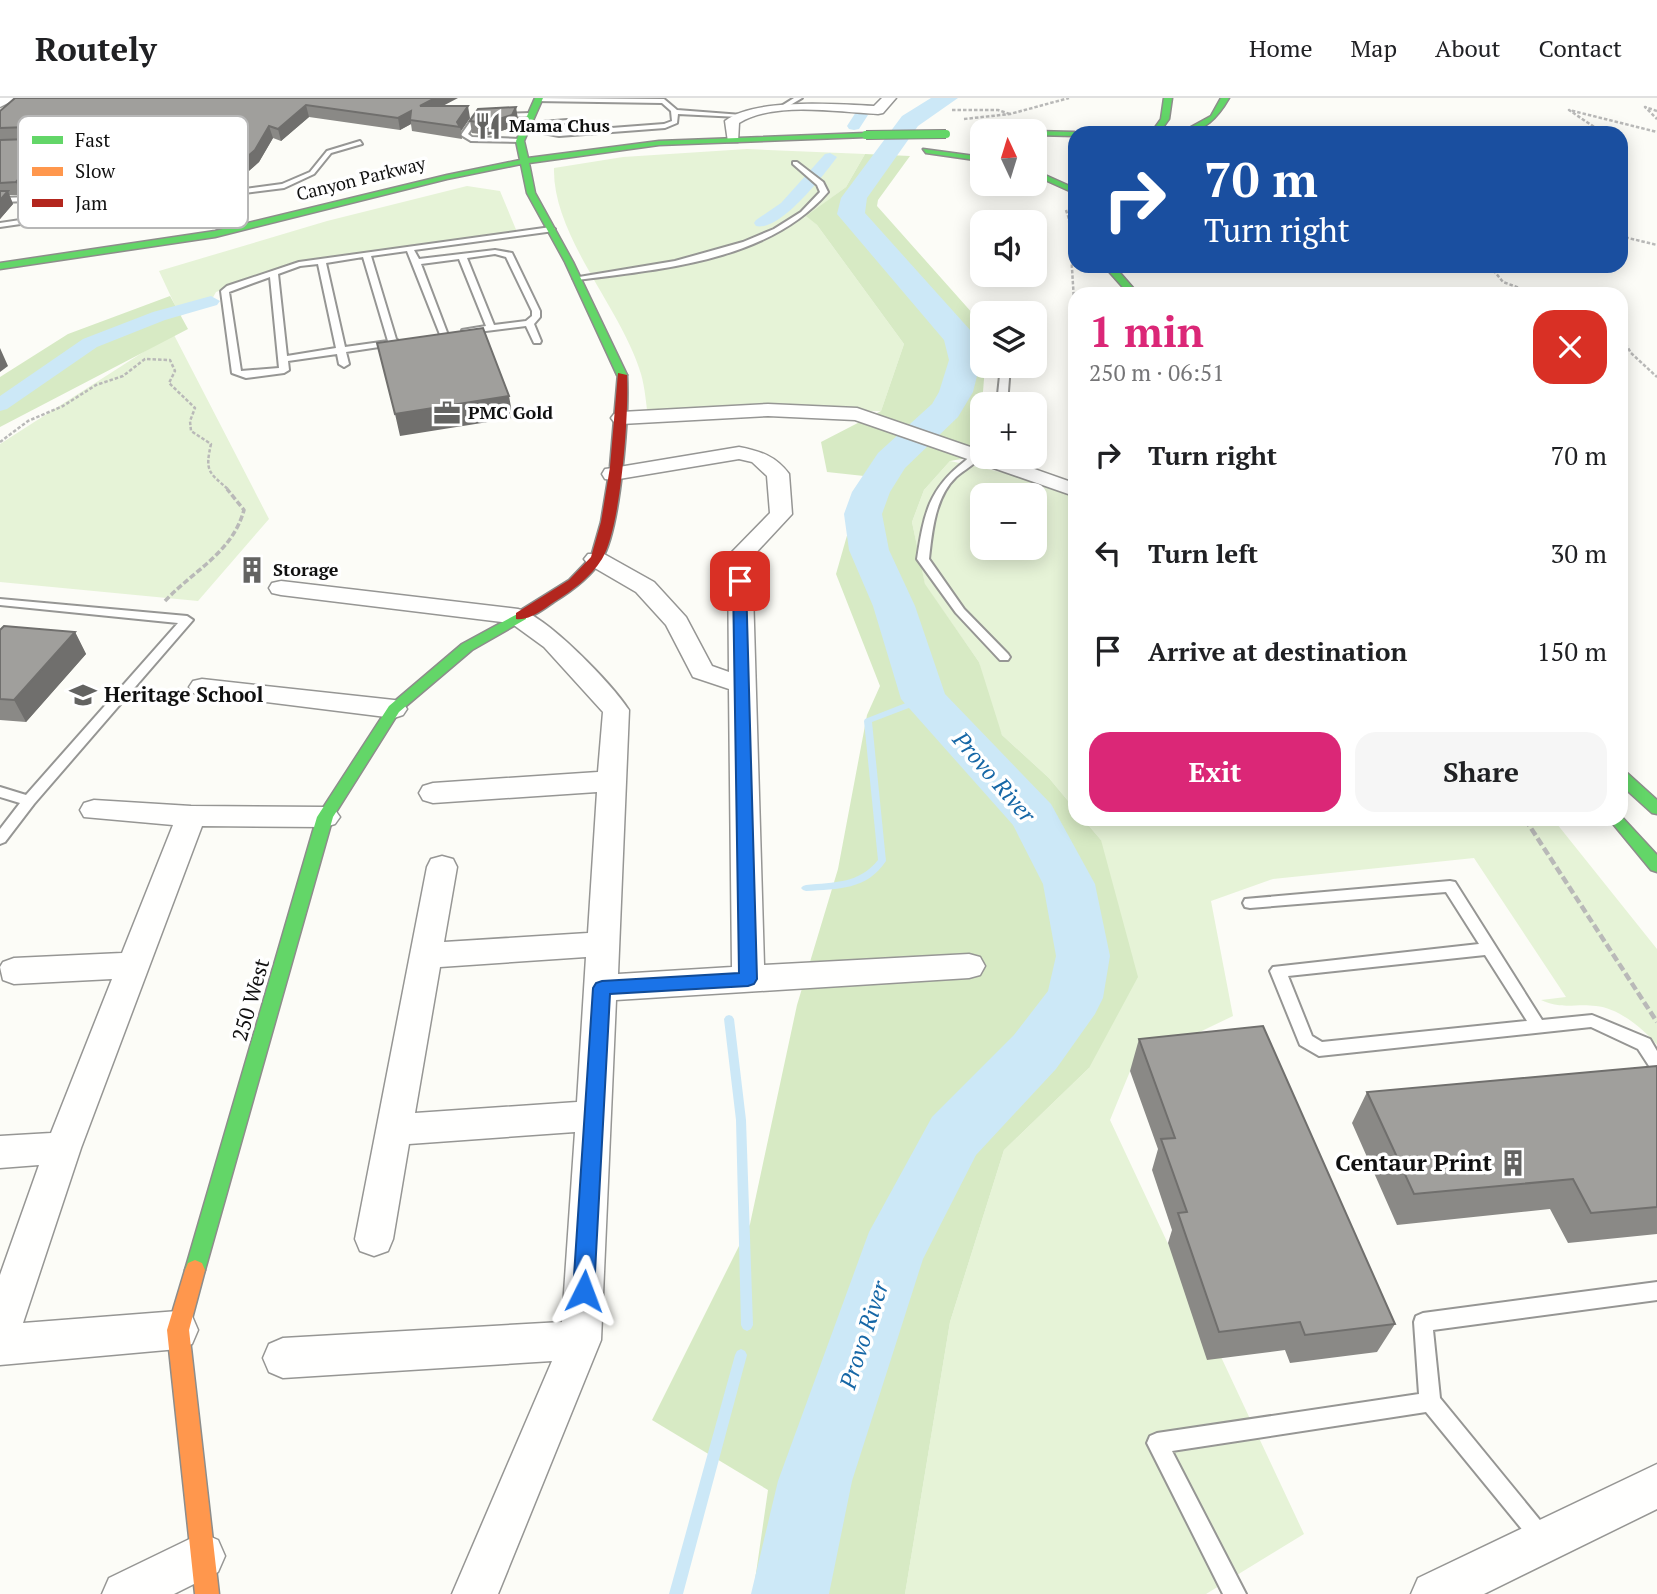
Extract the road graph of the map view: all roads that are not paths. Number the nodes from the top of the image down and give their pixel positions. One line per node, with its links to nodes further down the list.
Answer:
1 (11, 98): 6 (street)
2 (799, 98): 7 (lane)
3 (889, 98): 7 (street)
4 (1168, 98): 12 (main road)
5 (1226, 98): 13 (main road)
6 (0, 103)
7 (785, 106): 9 (street)
8 (674, 111): 9 (lane); 10 (lane); 10 (lane)
9 (739, 115): 17 (street)
10 (530, 118): 10 (lane); 11 (lane); 23 (main road, 250 West)
11 (567, 122)
12 (1160, 126)
13 (1198, 126)
14 (1047, 133): 16 (main road)
15 (952, 134): 18 (main road, Canyon Parkway, bridge)
16 (1068, 134)
17 (733, 139): 18 (main road, Canyon Parkway); 23 (main road, Canyon Parkway)
18 (866, 141): 20 (main road)
19 (360, 143): 27 (lane)
20 (927, 150): 21 (main road); 22 (main road)
21 (970, 150)
22 (970, 157)
23 (526, 160): 32 (main road, Canyon Parkway); 34 (main road, 250 West)
24 (795, 163): 43 (lane)
25 (1047, 178): 26 (main road)
26 (1068, 188)
27 (248, 190)
28 (18, 199): 29 (lane)
29 (0, 200)
30 (18, 222): 31 (lane)
31 (0, 225)
32 (248, 226)
33 (241, 228): 40 (main road, Canyon Parkway)
34 (551, 229): 35 (lane); 43 (main road, 250 West)
35 (409, 248): 36 (lane); 39 (lane)
36 (366, 254): 38 (lane); 51 (lane)
37 (462, 256): 39 (lane); 45 (lane); 46 (lane)
38 (321, 261): 41 (lane); 52 (lane)
39 (415, 262): 47 (lane)
40 (0, 266)
41 (274, 272): 53 (lane); 53 (lane)
42 (1115, 273): 44 (main road)
43 (577, 278): 55 (main road, 250 West)
44 (1127, 287)
45 (529, 323): 46 (lane); 50 (lane)
46 (491, 328): 47 (lane)
47 (444, 335): 48 (lane)
48 (432, 337)
49 (406, 341): 51 (lane)
50 (537, 341)
51 (393, 343): 52 (lane)
52 (340, 351): 53 (lane); 54 (lane)
53 (283, 359)
54 (344, 364)
55 (621, 418): 56 (street); 59 (main road, 250 West)
56 (970, 451)
57 (970, 461): 65 (lane)
58 (1021, 469): 60 (street)
59 (613, 474): 61 (main road, 250 West); 66 (street)
60 (1068, 488)
61 (596, 559): 64 (main road, 250 West); 66 (street)
62 (281, 587): 64 (street)
63 (0, 602): 73 (lane)
64 (518, 616): 68 (main road, 250 West); 69 (street)
65 (1004, 657)
66 (741, 681): 89 (street)
67 (202, 687): 68 (street)
68 (394, 709): 77 (main road, 250 West)
69 (613, 781): 72 (street); 83 (street)
70 (1628, 782): 74 (main road)
71 (0, 792): 73 (lane)
72 (433, 793)
73 (29, 801): 79 (lane)
74 (1657, 809)
75 (94, 810): 76 (street)
76 (191, 816): 77 (street); 86 (street)
77 (325, 817): 99 (main road, 250 West)
78 (1622, 826): 80 (main road)
79 (0, 839)
80 (1657, 866)
81 (442, 867): 85 (street)
82 (1250, 903): 84 (lane)
83 (604, 944): 85 (street); 90 (street)
84 (1488, 949): 91 (lane); 91 (lane)
85 (425, 956): 94 (street)
86 (133, 965): 88 (street); 95 (street)
87 (969, 966): 89 (street)
88 (14, 971)
89 (748, 979): 90 (street)
90 (602, 988): 93 (street)
91 (1538, 1026): 92 (lane)
92 (1657, 1063)
93 (593, 1116): 94 (street); 101 (street)
94 (394, 1130): 97 (street)
95 (63, 1148): 96 (street); 100 (street)
96 (0, 1152)
97 (374, 1239)
98 (1657, 1291): 104 (lane)
99 (178, 1330): 102 (street); 107 (main road, 250 West)
100 (0, 1332)
101 (581, 1340): 103 (street); 109 (street)
102 (0, 1345)
103 (283, 1358)
104 (1430, 1402): 106 (lane); 110 (lane)
105 (1657, 1486): 106 (street)
106 (1544, 1541): 111 (street)
107 (204, 1575): 108 (street)
108 (125, 1594)
109 (475, 1594)
110 (1235, 1594)
111 (1434, 1594)

